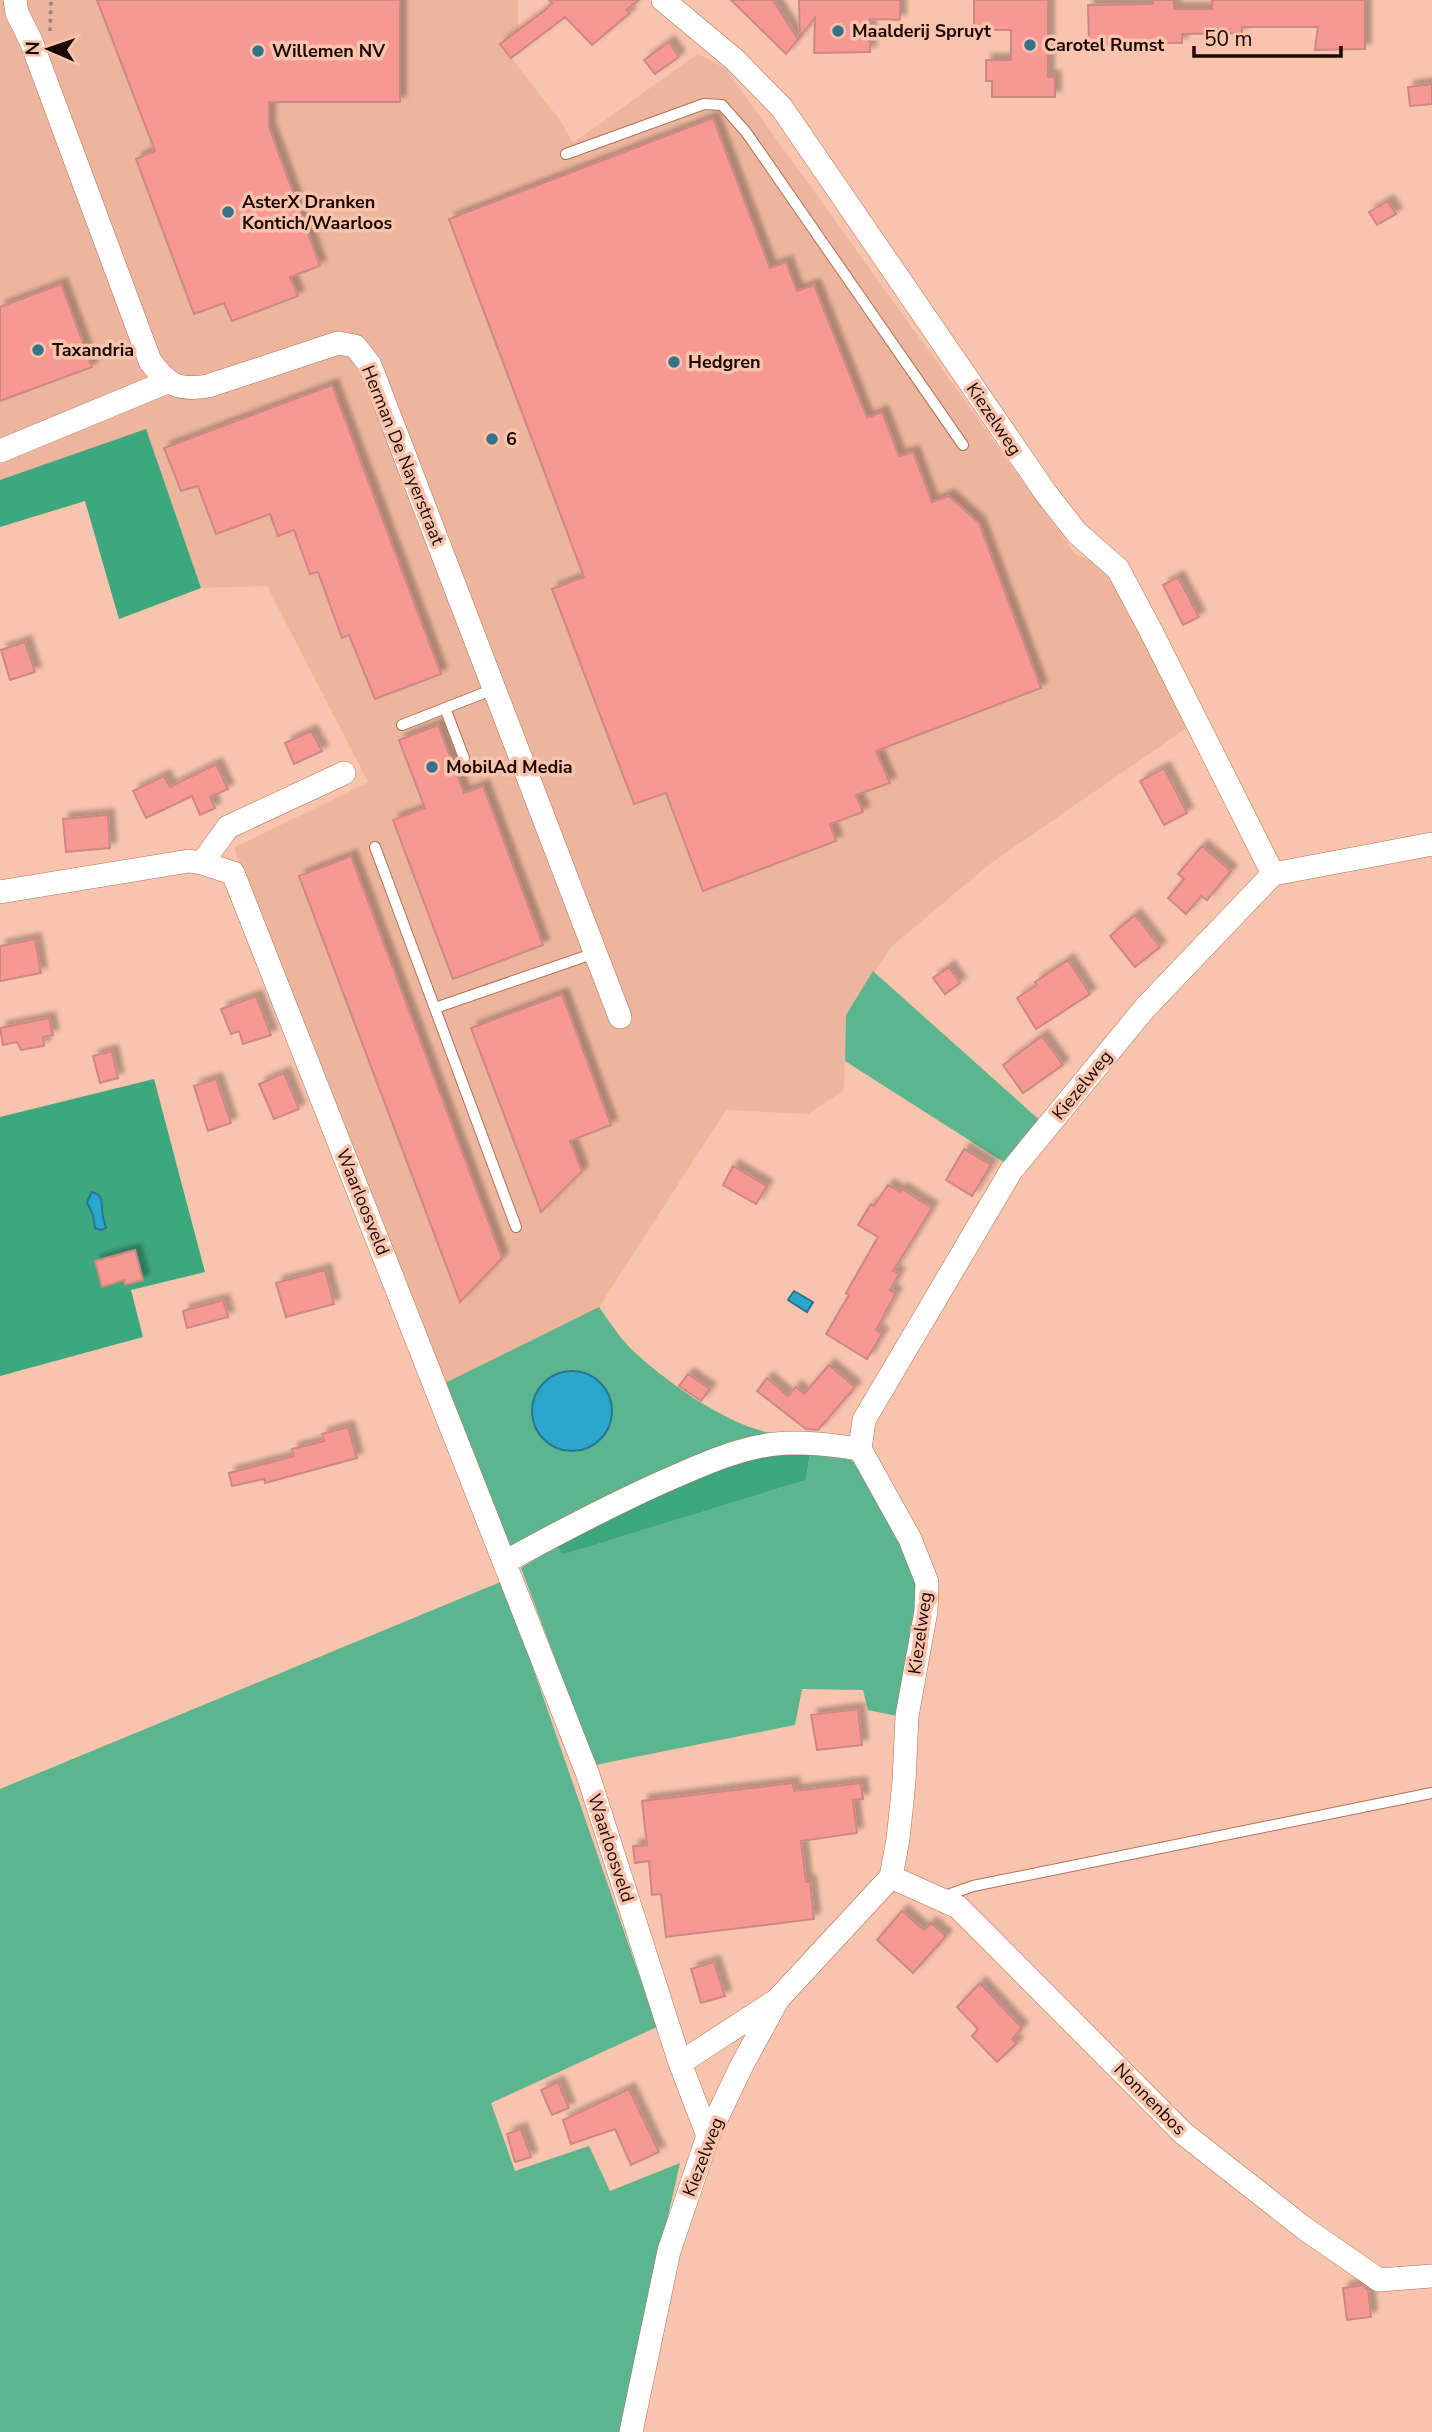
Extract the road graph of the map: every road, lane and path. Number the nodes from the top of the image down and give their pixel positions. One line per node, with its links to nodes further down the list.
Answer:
1 (15, 0): 4 (street)
2 (30, 0): 4 (street)
3 (663, 0): 17 (street, Kiezelweg)
4 (31, 41): 6 (street)
5 (566, 154): 7 (lane)
6 (167, 382): 8 (street); 9 (street, Herman De Nayerstraat)
7 (963, 445)
8 (0, 451)
9 (494, 689): 10 (lane); 19 (street, Herman De Nayerstraat)
10 (445, 708): 11 (lane); 12 (lane)
11 (402, 725)
12 (464, 758)
13 (344, 774): 16 (street)
14 (1432, 844): 17 (street)
15 (375, 847): 20 (lane)
16 (202, 863): 18 (street, Waarloosveld); 24 (street, Waarloosveld)
17 (1273, 874): 23 (street, Kiezelweg)
18 (0, 892)
19 (595, 953): 20 (lane); 21 (street, Herman De Nayerstraat)
20 (435, 1008): 22 (lane)
21 (620, 1017)
22 (516, 1227)
23 (860, 1449): 24 (street); 26 (street, Kiezelweg)
24 (505, 1562): 29 (street, Waarloosveld)
25 (1432, 1793): 27 (lane)
26 (891, 1877): 27 (street, Nonnenbos); 28 (street, Kiezelweg)
27 (939, 1898): 31 (street, Nonnenbos)
28 (778, 1999): 29 (street); 30 (street, Kiezelweg)
29 (680, 2063): 30 (street, Waarloosveld)
30 (708, 2136): 32 (street, Kiezelweg)
31 (1432, 2276)
32 (631, 2432)

